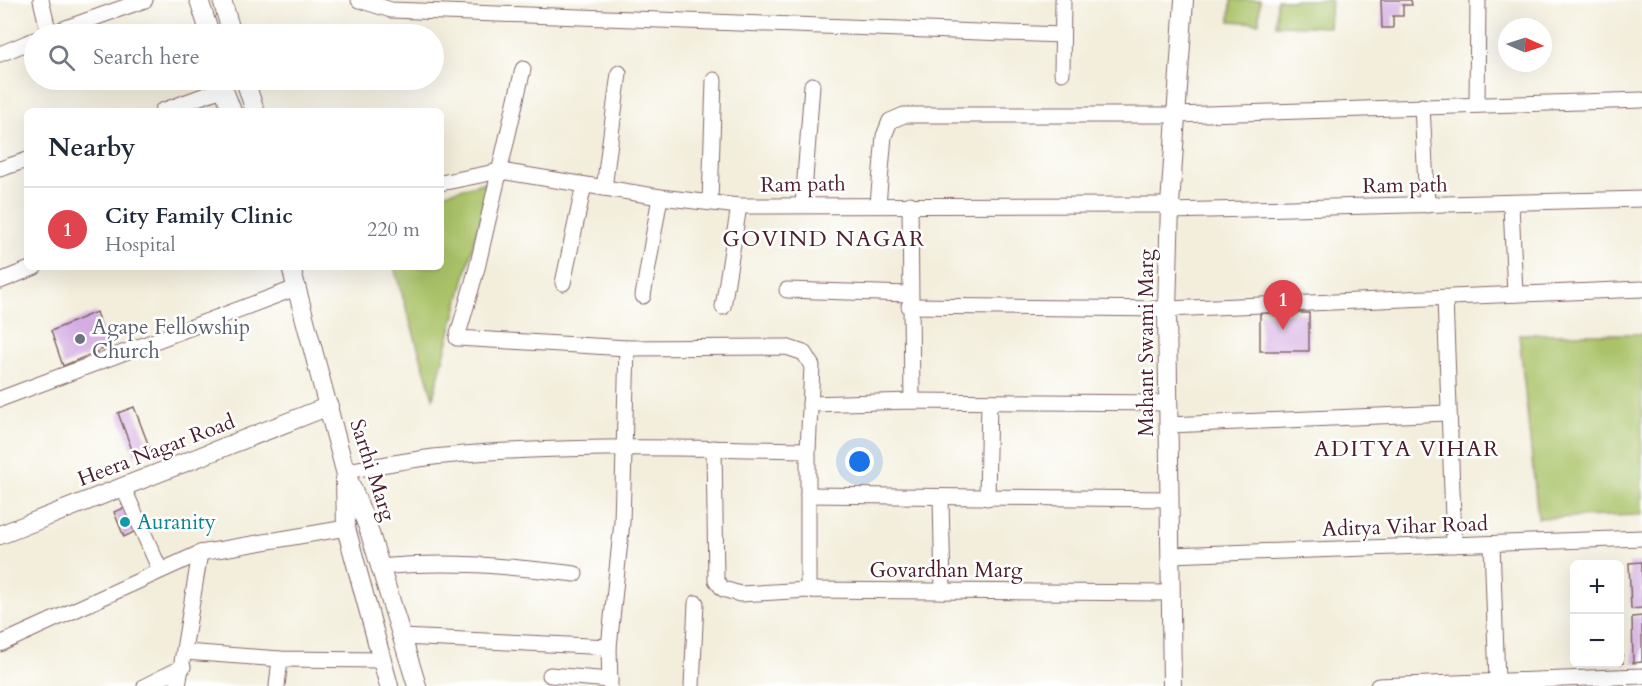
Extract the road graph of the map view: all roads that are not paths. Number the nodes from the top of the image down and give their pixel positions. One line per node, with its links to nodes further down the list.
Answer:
1 (41, 0): 10 (street)
2 (145, 0): 9 (street)
3 (199, 0): 12 (street)
4 (222, 0): 13 (street)
5 (359, 0): 14 (street)
6 (1063, 0): 14 (street)
7 (1184, 0): 31 (street, Mahant Swami Marg)
8 (1478, 0): 26 (street)
9 (106, 6): 11 (street)
10 (47, 24)
11 (69, 24)
12 (207, 24)
13 (229, 24)
14 (1061, 35): 19 (street)
15 (24, 44): 16 (street)
16 (0, 54)
17 (523, 69): 34 (street)
18 (619, 73): 37 (street)
19 (1062, 73)
20 (714, 80): 40 (street)
21 (812, 85): 44 (street)
22 (208, 90): 28 (street)
23 (223, 90): 29 (street)
24 (248, 90): 30 (street)
25 (1642, 100): 26 (street)
26 (1476, 105): 27 (street)
27 (1422, 106): 31 (street); 46 (street)
28 (169, 108)
29 (231, 108)
30 (254, 108)
31 (1175, 115): 41 (street); 47 (street, Mahant Swami Marg)
32 (24, 161): 33 (street)
33 (0, 170)
34 (500, 171): 35 (street, Ram path); 36 (street, Ram path); 61 (street)
35 (444, 182)
36 (584, 185): 37 (street, Ram path); 51 (street)
37 (604, 188): 38 (street, Ram path)
38 (660, 197): 40 (street, Ram path); 56 (street)
39 (1642, 199): 43 (street, Ram path)
40 (710, 202): 45 (street, Ram path)
41 (878, 204): 42 (street, Ram path); 44 (street, Ram path)
42 (910, 204): 47 (street, Ram path); 58 (street)
43 (1511, 204): 46 (street, Ram path); 55 (street)
44 (803, 205): 45 (street, Ram path)
45 (740, 206): 59 (street)
46 (1427, 206): 47 (street, Ram path)
47 (1170, 208): 60 (street, Mahant Swami Marg)
48 (27, 270): 50 (street)
49 (292, 270): 52 (street, Sarthi Marg)
50 (0, 281)
51 (563, 283)
52 (296, 288): 62 (street); 67 (street, Sarthi Marg)
53 (1642, 289): 55 (street)
54 (787, 290): 58 (street)
55 (1515, 294): 57 (street)
56 (643, 296)
57 (1445, 298): 60 (street); 68 (street)
58 (909, 300): 60 (street); 63 (street)
59 (723, 307)
60 (1167, 309): 65 (street, Mahant Swami Marg)
61 (627, 348): 66 (street); 71 (street)
62 (0, 399)
63 (912, 401): 64 (street); 66 (street)
64 (989, 402): 65 (street); 77 (street)
65 (1168, 403): 69 (street, Mahant Swami Marg)
66 (810, 404): 72 (street)
67 (329, 406): 73 (street, Sarthi Marg); 74 (street, Heera Nagar Road)
68 (1447, 413): 69 (street); 83 (street)
69 (1169, 425): 78 (street, Mahant Swami Marg)
70 (714, 448): 71 (street); 72 (street); 89 (street, Govardhan Marg)
71 (625, 449): 73 (street); 95 (street)
72 (808, 450): 75 (street)
73 (345, 471): 79 (street); 86 (street, Sarthi Marg)
74 (123, 487): 80 (street, Heera Nagar Road); 87 (street)
75 (808, 495): 76 (street); 89 (street)
76 (941, 497): 77 (street); 90 (street)
77 (987, 498): 78 (street)
78 (1168, 500): 85 (street, Mahant Swami Marg)
79 (346, 528): 84 (street); 98 (street)
80 (0, 535)
81 (1642, 538): 82 (street, Aditya Vihar Road)
82 (1492, 544): 83 (street, Aditya Vihar Road); 102 (street)
83 (1454, 545): 85 (street, Aditya Vihar Road)
84 (200, 553): 87 (street); 96 (street)
85 (1170, 555): 91 (street, Mahant Swami Marg)
86 (380, 567): 88 (street); 93 (street, Sarthi Marg)
87 (160, 570): 94 (street)
88 (575, 574)
89 (808, 590): 90 (street, Govardhan Marg)
90 (943, 591): 91 (street, Govardhan Marg)
91 (1170, 593): 110 (street, Mahant Swami Marg)
92 (696, 603): 109 (street)
93 (402, 637): 95 (street); 108 (street, Sarthi Marg)
94 (0, 644)
95 (609, 647): 103 (street)
96 (185, 652): 97 (street); 99 (street)
97 (280, 659): 98 (street); 106 (street)
98 (382, 660): 107 (street)
99 (183, 667): 104 (street); 105 (street)
100 (550, 675): 103 (street)
101 (1642, 676): 102 (street)
102 (1490, 682): 111 (street)
103 (610, 683)
104 (145, 686)
105 (178, 686)
106 (276, 686)
107 (389, 686)
108 (417, 686)
109 (692, 686)
110 (1172, 686)
111 (1378, 686)

